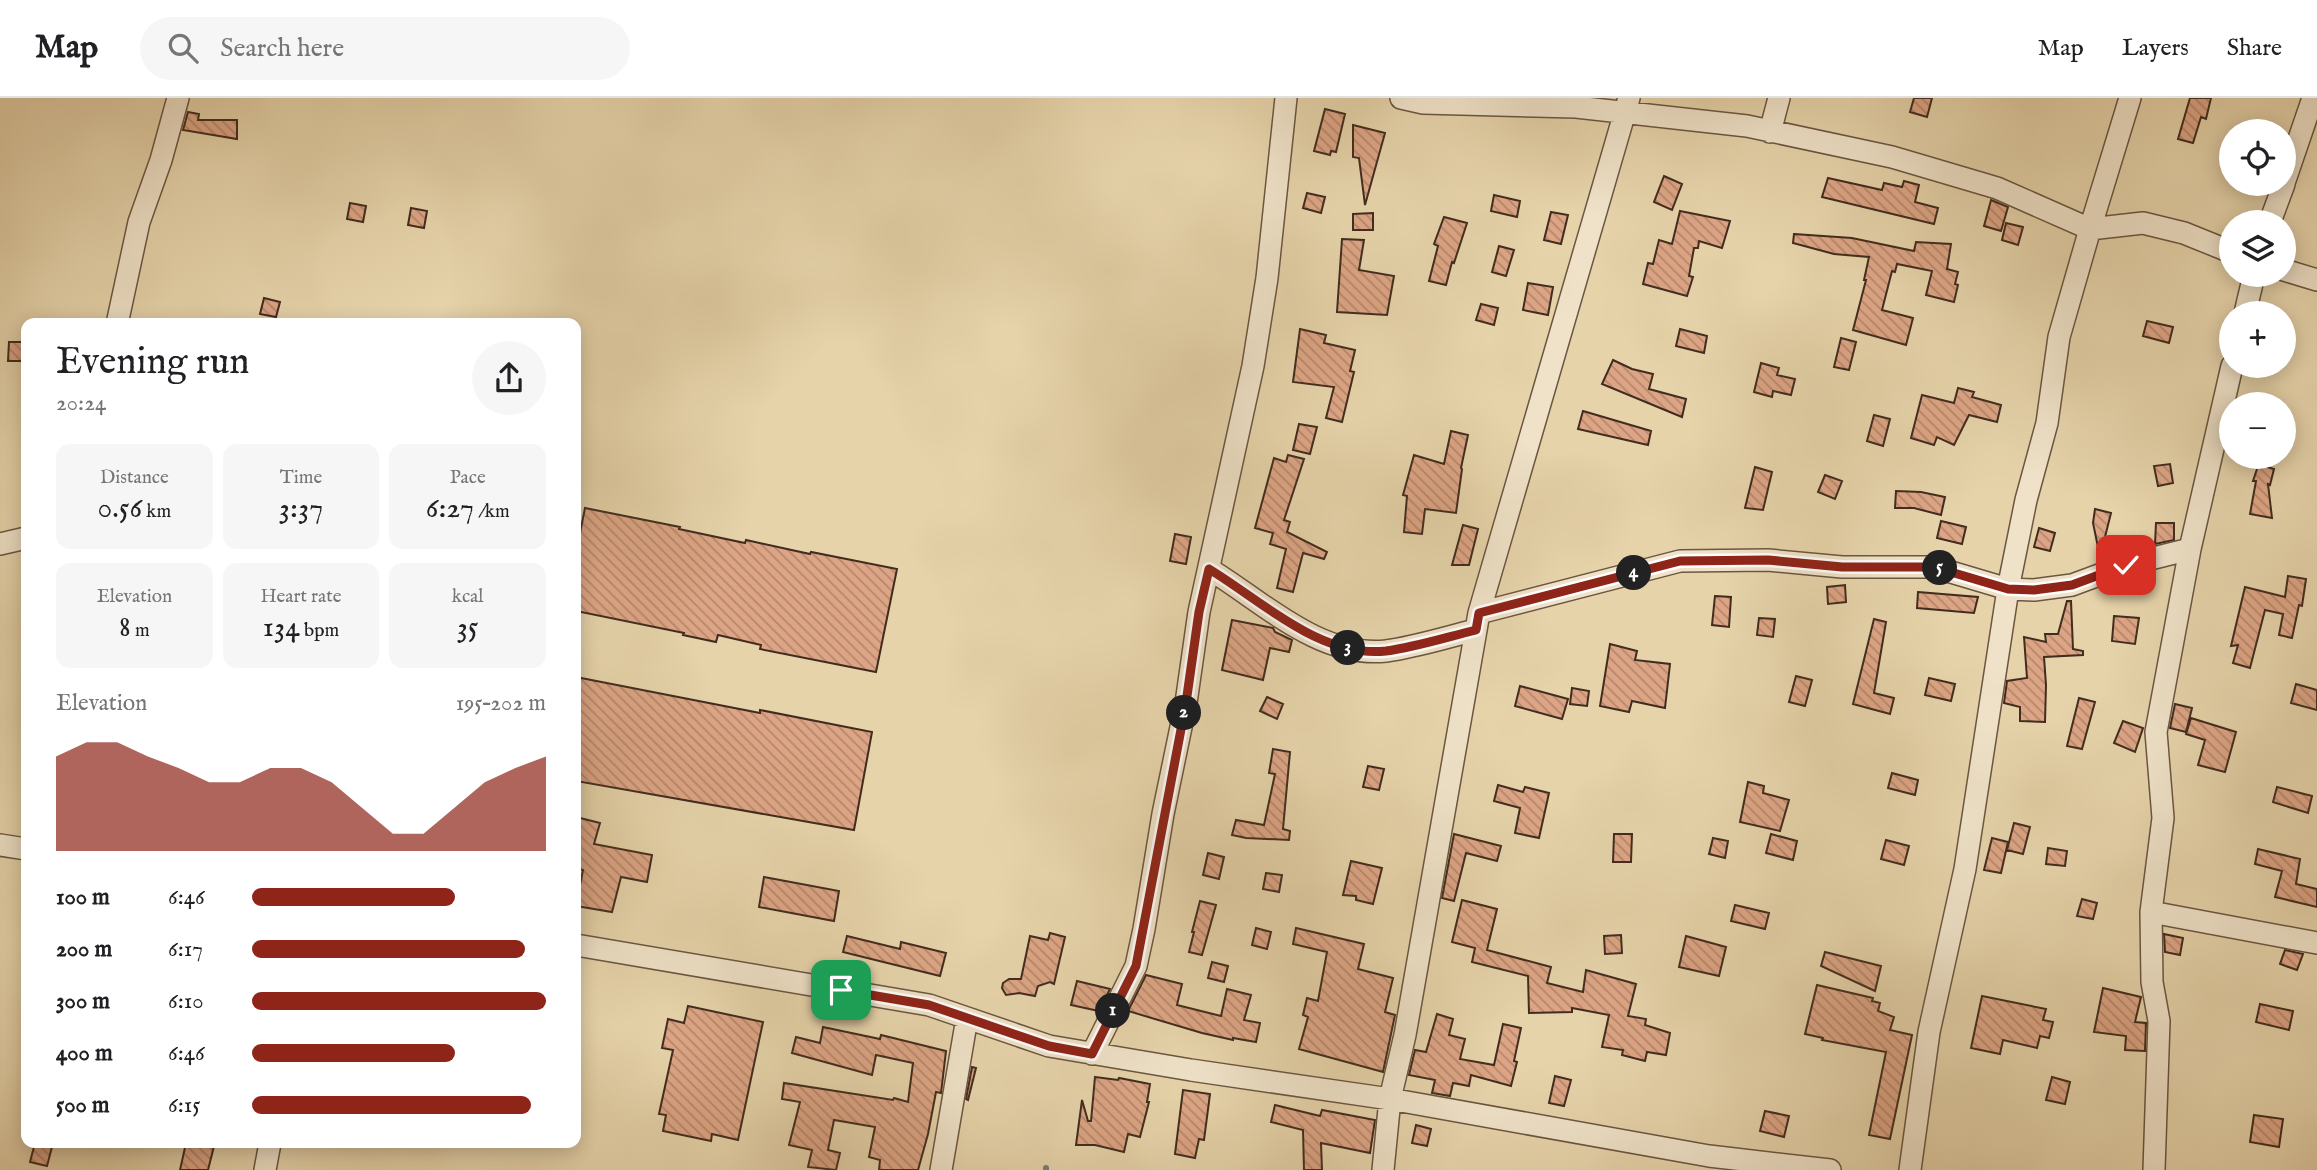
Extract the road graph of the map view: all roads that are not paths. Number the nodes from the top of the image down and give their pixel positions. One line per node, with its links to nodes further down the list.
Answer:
1 (178, 98): 15 (street)
2 (1286, 98): 20 (street)
3 (1401, 98): 7 (street)
4 (1779, 98): 9 (street)
5 (2130, 98): 11 (street)
6 (2313, 98): 10 (street)
7 (1476, 101): 8 (street)
8 (1627, 105): 9 (street); 22 (street)
9 (1770, 132): 11 (street)
10 (2296, 148)
11 (2090, 229): 12 (street); 21 (street)
12 (2219, 247)
13 (2296, 274): 14 (street)
14 (2317, 280)
15 (118, 318)
16 (2229, 378): 19 (street)
17 (21, 539): 18 (street)
18 (0, 544)
19 (2190, 549): 21 (street); 25 (street)
20 (1209, 569): 22 (street); 29 (street)
21 (2008, 589): 22 (street); 36 (street)
22 (1477, 622): 30 (street)
23 (0, 845): 24 (street)
24 (21, 848)
25 (2151, 912): 26 (street); 37 (street)
26 (2317, 943)
27 (581, 946): 28 (street)
28 (967, 1018): 29 (street); 33 (street)
29 (1092, 1054): 30 (street)
30 (1390, 1099): 34 (street); 35 (street)
31 (269, 1148): 32 (street)
32 (265, 1170)
33 (941, 1170)
34 (1383, 1170)
35 (1830, 1170)
36 (1910, 1170)
37 (2154, 1170)

